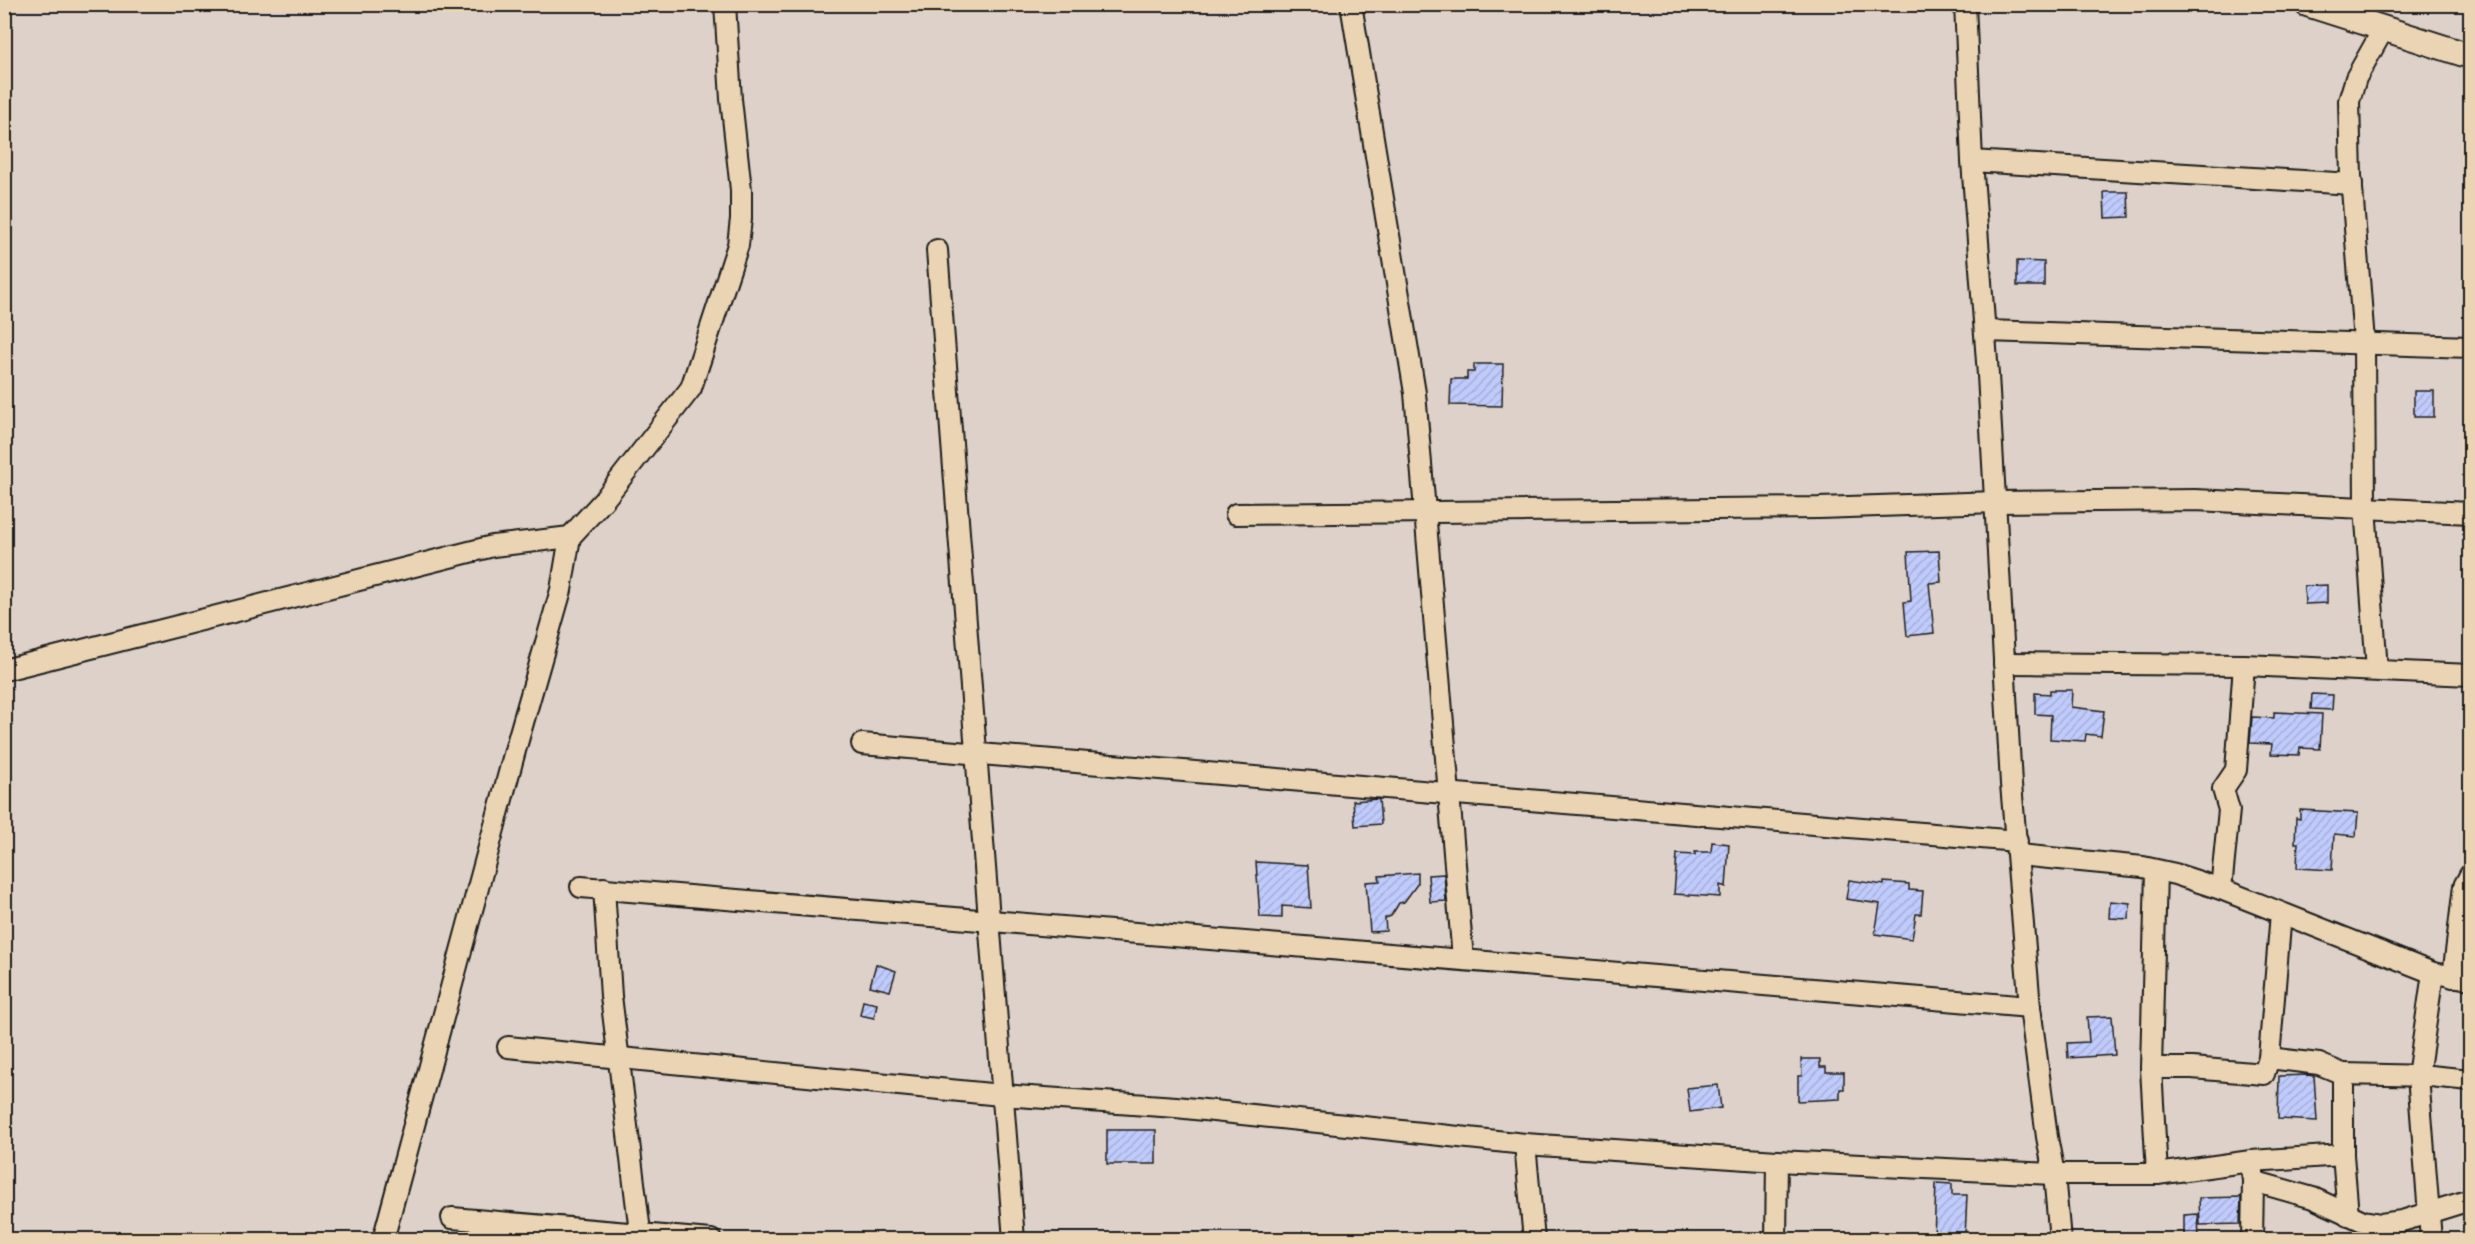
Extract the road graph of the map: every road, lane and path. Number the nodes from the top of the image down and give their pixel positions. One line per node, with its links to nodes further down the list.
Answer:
1 (725, 4): 18 (street)
2 (1351, 4): 15 (street)
3 (1965, 4): 7 (street)
4 (2307, 4): 5 (street)
5 (2384, 28): 6 (street); 8 (street)
6 (2470, 56)
7 (1971, 161): 8 (street); 10 (street)
8 (2352, 184): 11 (street)
9 (937, 249): 25 (street)
10 (1985, 331): 11 (street); 13 (street)
11 (2364, 342): 12 (street); 14 (street)
12 (2470, 347)
13 (1996, 502): 14 (street); 15 (street); 19 (street)
14 (2365, 507): 16 (street); 22 (street)
15 (1425, 512): 17 (street); 26 (street)
16 (2470, 513)
17 (1236, 514)
18 (570, 537): 21 (street); 59 (street)
19 (2004, 663): 20 (street); 27 (street)
20 (2244, 665): 22 (street); 32 (street)
21 (4, 670)
22 (2377, 670): 23 (street)
23 (2470, 675)
24 (862, 744): 25 (street)
25 (975, 753): 26 (street); 34 (street)
26 (1449, 792): 27 (street); 35 (street)
27 (2018, 848): 28 (street); 38 (street)
28 (2156, 871): 32 (street); 42 (street)
29 (2470, 875): 37 (street)
30 (581, 886): 31 (street)
31 (603, 888): 34 (street); 40 (street)
32 (2221, 889): 33 (street)
33 (2281, 913): 36 (street); 41 (street)
34 (988, 920): 35 (street); 46 (street)
35 (1463, 959): 38 (street)
36 (2433, 973): 37 (street); 44 (street)
37 (2462, 978)
38 (2030, 1007): 51 (street)
39 (508, 1047): 40 (street)
40 (619, 1058): 46 (street); 58 (street)
41 (2269, 1058): 42 (street); 43 (street)
42 (2151, 1068): 52 (street)
43 (2343, 1074): 44 (street); 48 (street)
44 (2418, 1076): 45 (street); 55 (street)
45 (2470, 1080)
46 (1001, 1095): 47 (street); 61 (street)
47 (1525, 1144): 49 (street); 62 (street)
48 (2343, 1155): 50 (street); 56 (street)
49 (1776, 1161): 51 (street); 63 (street)
50 (2251, 1161): 52 (street); 53 (street)
51 (2054, 1174): 52 (street); 64 (street)
52 (2157, 1174)
53 (2253, 1181): 56 (street); 65 (street)
54 (2470, 1200): 55 (street)
55 (2429, 1212): 56 (street); 66 (street)
56 (2348, 1215)
57 (452, 1218): 58 (street)
58 (641, 1237): 60 (street)
59 (383, 1239)
60 (711, 1239)
61 (1014, 1239)
62 (1534, 1239)
63 (1776, 1239)
64 (2060, 1239)
65 (2252, 1239)
66 (2432, 1239)

